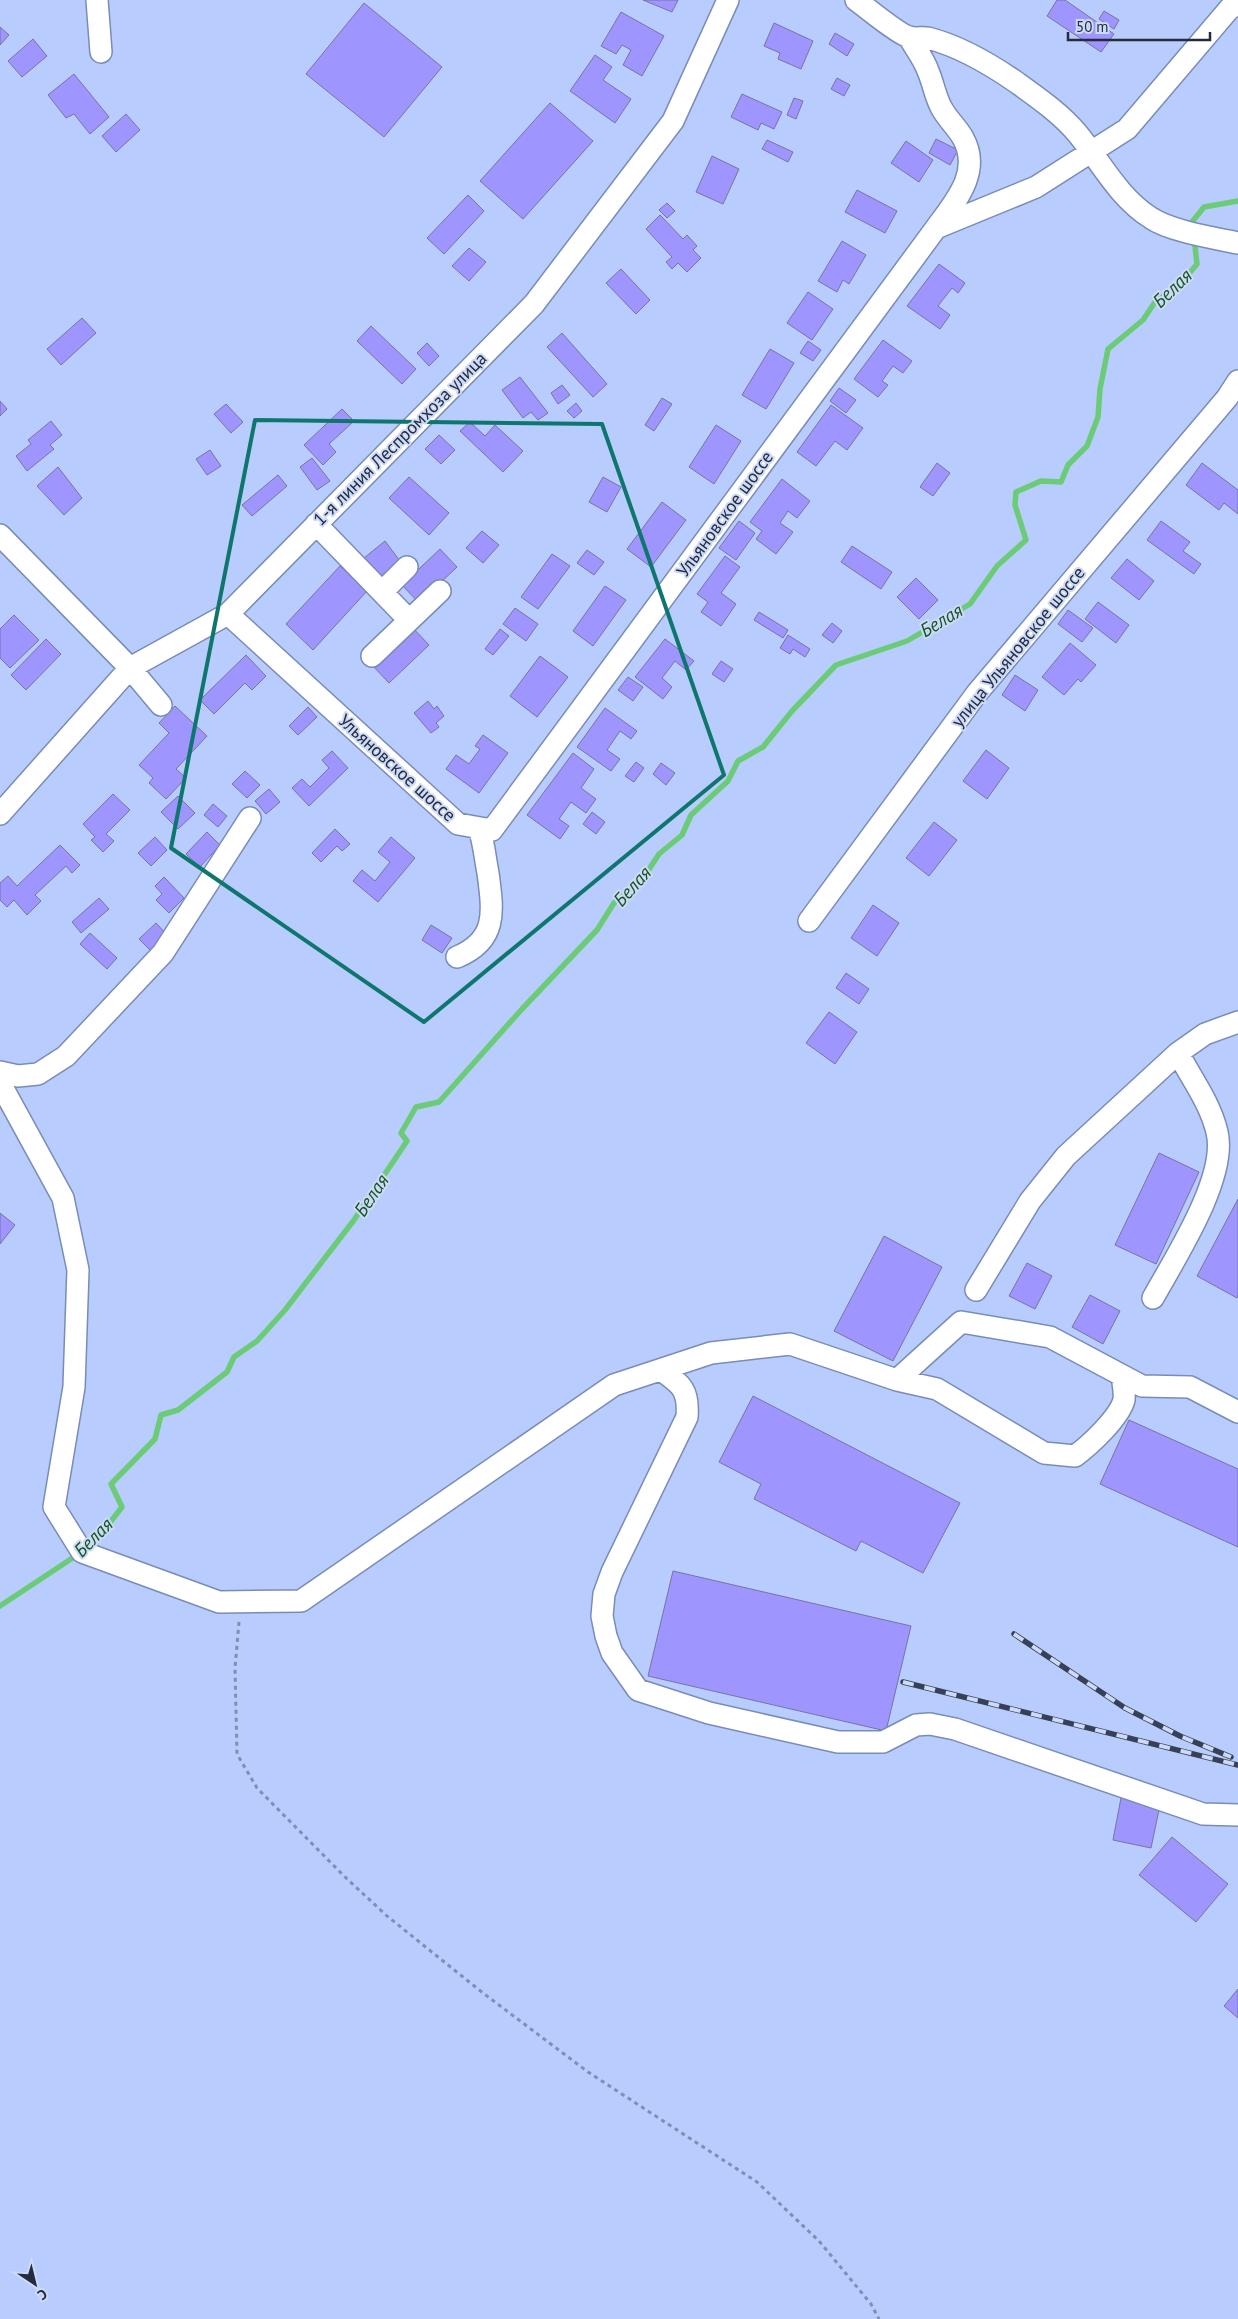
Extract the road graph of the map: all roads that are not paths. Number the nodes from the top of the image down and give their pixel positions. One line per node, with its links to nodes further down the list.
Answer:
1 (97, 0): 6 (street)
2 (728, 0): 11 (street, 1-я линия Леспромхоза улица)
3 (856, 0): 5 (street)
4 (1238, 6): 7 (street)
5 (909, 37): 7 (street); 8 (street)
6 (102, 52)
7 (1091, 152): 8 (street); 9 (street)
8 (936, 228): 23 (street, Ульяновское шоссе)
9 (1238, 243)
10 (1238, 381): 24 (street, улица Ульяновское шоссе)
11 (316, 524): 15 (street); 16 (street, 1-я линия Леспромхоза улица)
12 (0, 535): 19 (street)
13 (407, 567): 15 (street)
14 (440, 591): 17 (street)
15 (382, 592): 17 (street)
16 (228, 614): 19 (street, 1-я линия Леспромхоза улица); 23 (street, Ульяновское шоссе)
17 (409, 620): 18 (street)
18 (372, 656)
19 (130, 668): 20 (street); 21 (street, 1-я линия Леспромхоза улица)
20 (160, 705)
21 (0, 814)
22 (250, 818): 28 (street)
23 (479, 828): 25 (street)
24 (809, 921)
25 (457, 957)
26 (1238, 1022): 27 (street)
27 (1178, 1053): 30 (street); 31 (street)
28 (0, 1072)
29 (0, 1083): 32 (street)
30 (976, 1290)
31 (1153, 1298)
32 (661, 1370): 34 (street); 36 (street)
33 (1122, 1376): 34 (street); 34 (street); 35 (street)
34 (897, 1380)
35 (1238, 1412)
36 (1238, 1815)

